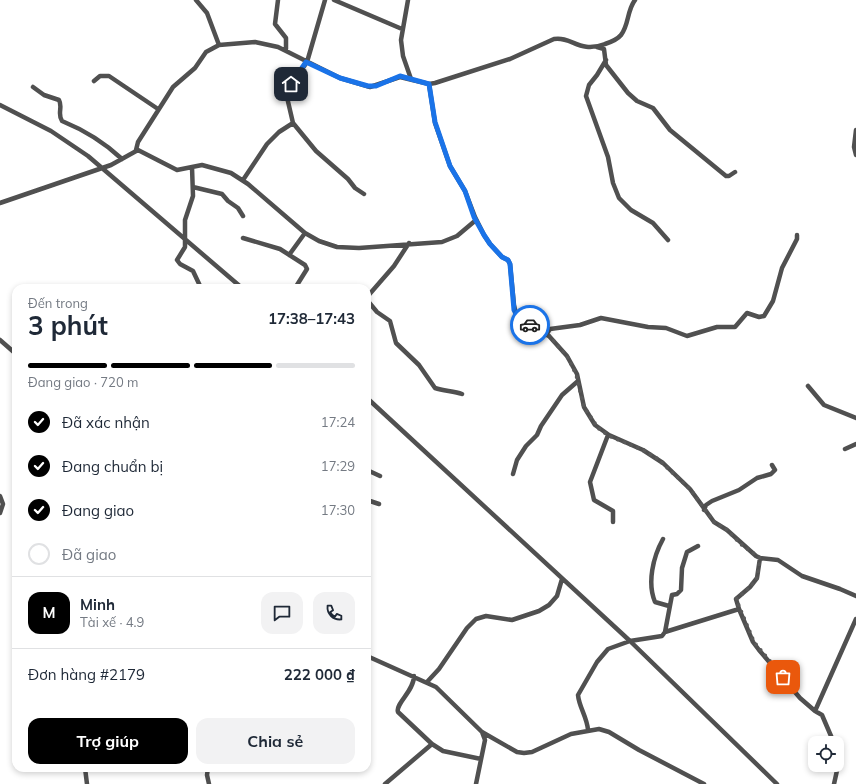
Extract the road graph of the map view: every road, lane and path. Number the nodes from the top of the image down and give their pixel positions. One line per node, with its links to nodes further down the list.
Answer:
1 (196, 0): 8 (street)
2 (278, 0): 10 (street)
3 (325, 0): 12 (street)
4 (334, 0): 7 (street)
5 (408, 0): 7 (street)
6 (635, 0): 9 (street)
7 (402, 28): 13 (street)
8 (219, 45): 10 (street); 18 (street)
9 (597, 47): 11 (street); 15 (street)
10 (286, 49): 12 (street)
11 (606, 60): 26 (street); 37 (street)
12 (306, 62): 13 (street); 19 (street)
13 (411, 79): 15 (street)
14 (94, 81): 18 (street)
15 (429, 84): 32 (street)
16 (33, 87): 23 (street)
17 (0, 105): 25 (street)
18 (158, 109): 21 (street)
19 (294, 123): 27 (street); 29 (street)
20 (856, 130): 22 (street)
21 (136, 150): 23 (street); 24 (street)
22 (856, 155)
23 (122, 159): 25 (street)
24 (192, 167): 27 (street); 28 (street)
25 (103, 168): 30 (street); 36 (street)
26 (735, 172)
27 (243, 180): 33 (street)
28 (193, 187): 31 (street); 36 (street)
29 (364, 194)
30 (0, 203)
31 (243, 216)
32 (476, 220): 38 (street); 45 (street)
33 (305, 233): 38 (street); 39 (street)
34 (797, 235): 45 (street)
35 (243, 238): 39 (street)
36 (185, 239): 40 (street); 41 (street)
37 (668, 240)
38 (409, 243): 43 (street)
39 (289, 255): 42 (street)
40 (199, 284)
41 (237, 284)
42 (298, 284)
43 (371, 293)
44 (371, 304): 50 (street)
45 (546, 335): 48 (street)
46 (0, 340): 47 (street)
47 (12, 350)
48 (578, 381): 53 (street); 58 (street)
49 (808, 386): 52 (street)
50 (462, 394)
51 (371, 402): 69 (street)
52 (856, 418)
53 (608, 435): 63 (street); 65 (street)
54 (856, 444): 55 (street)
55 (845, 449)
56 (772, 465): 63 (street)
57 (371, 472): 59 (street)
58 (512, 474)
59 (380, 476)
60 (0, 496): 64 (street)
61 (371, 501): 62 (street)
62 (379, 504)
63 (704, 510): 68 (street)
64 (0, 513)
65 (613, 522)
66 (663, 539): 71 (street)
67 (698, 546): 71 (street)
68 (760, 558): 70 (street); 72 (street)
69 (562, 579): 75 (street); 78 (street)
70 (856, 596)
71 (669, 606): 74 (street)
72 (739, 609): 74 (street); 79 (street)
73 (856, 619): 79 (street)
74 (665, 632): 75 (street)
75 (630, 641): 80 (street); 93 (street)
76 (371, 658): 77 (street)
77 (414, 676): 78 (street); 83 (street)
78 (427, 682): 81 (street)
79 (815, 711): 82 (street)
80 (588, 730): 81 (street); 92 (street)
81 (482, 732): 84 (street)
82 (831, 736)
83 (432, 744): 84 (street); 90 (street)
84 (481, 759): 91 (street)
85 (85, 772): 88 (street)
86 (207, 772): 89 (street)
87 (837, 772): 94 (street)
88 (87, 784)
89 (209, 784)
90 (385, 784)
91 (476, 784)
92 (704, 784)
93 (777, 784)
94 (834, 784)

